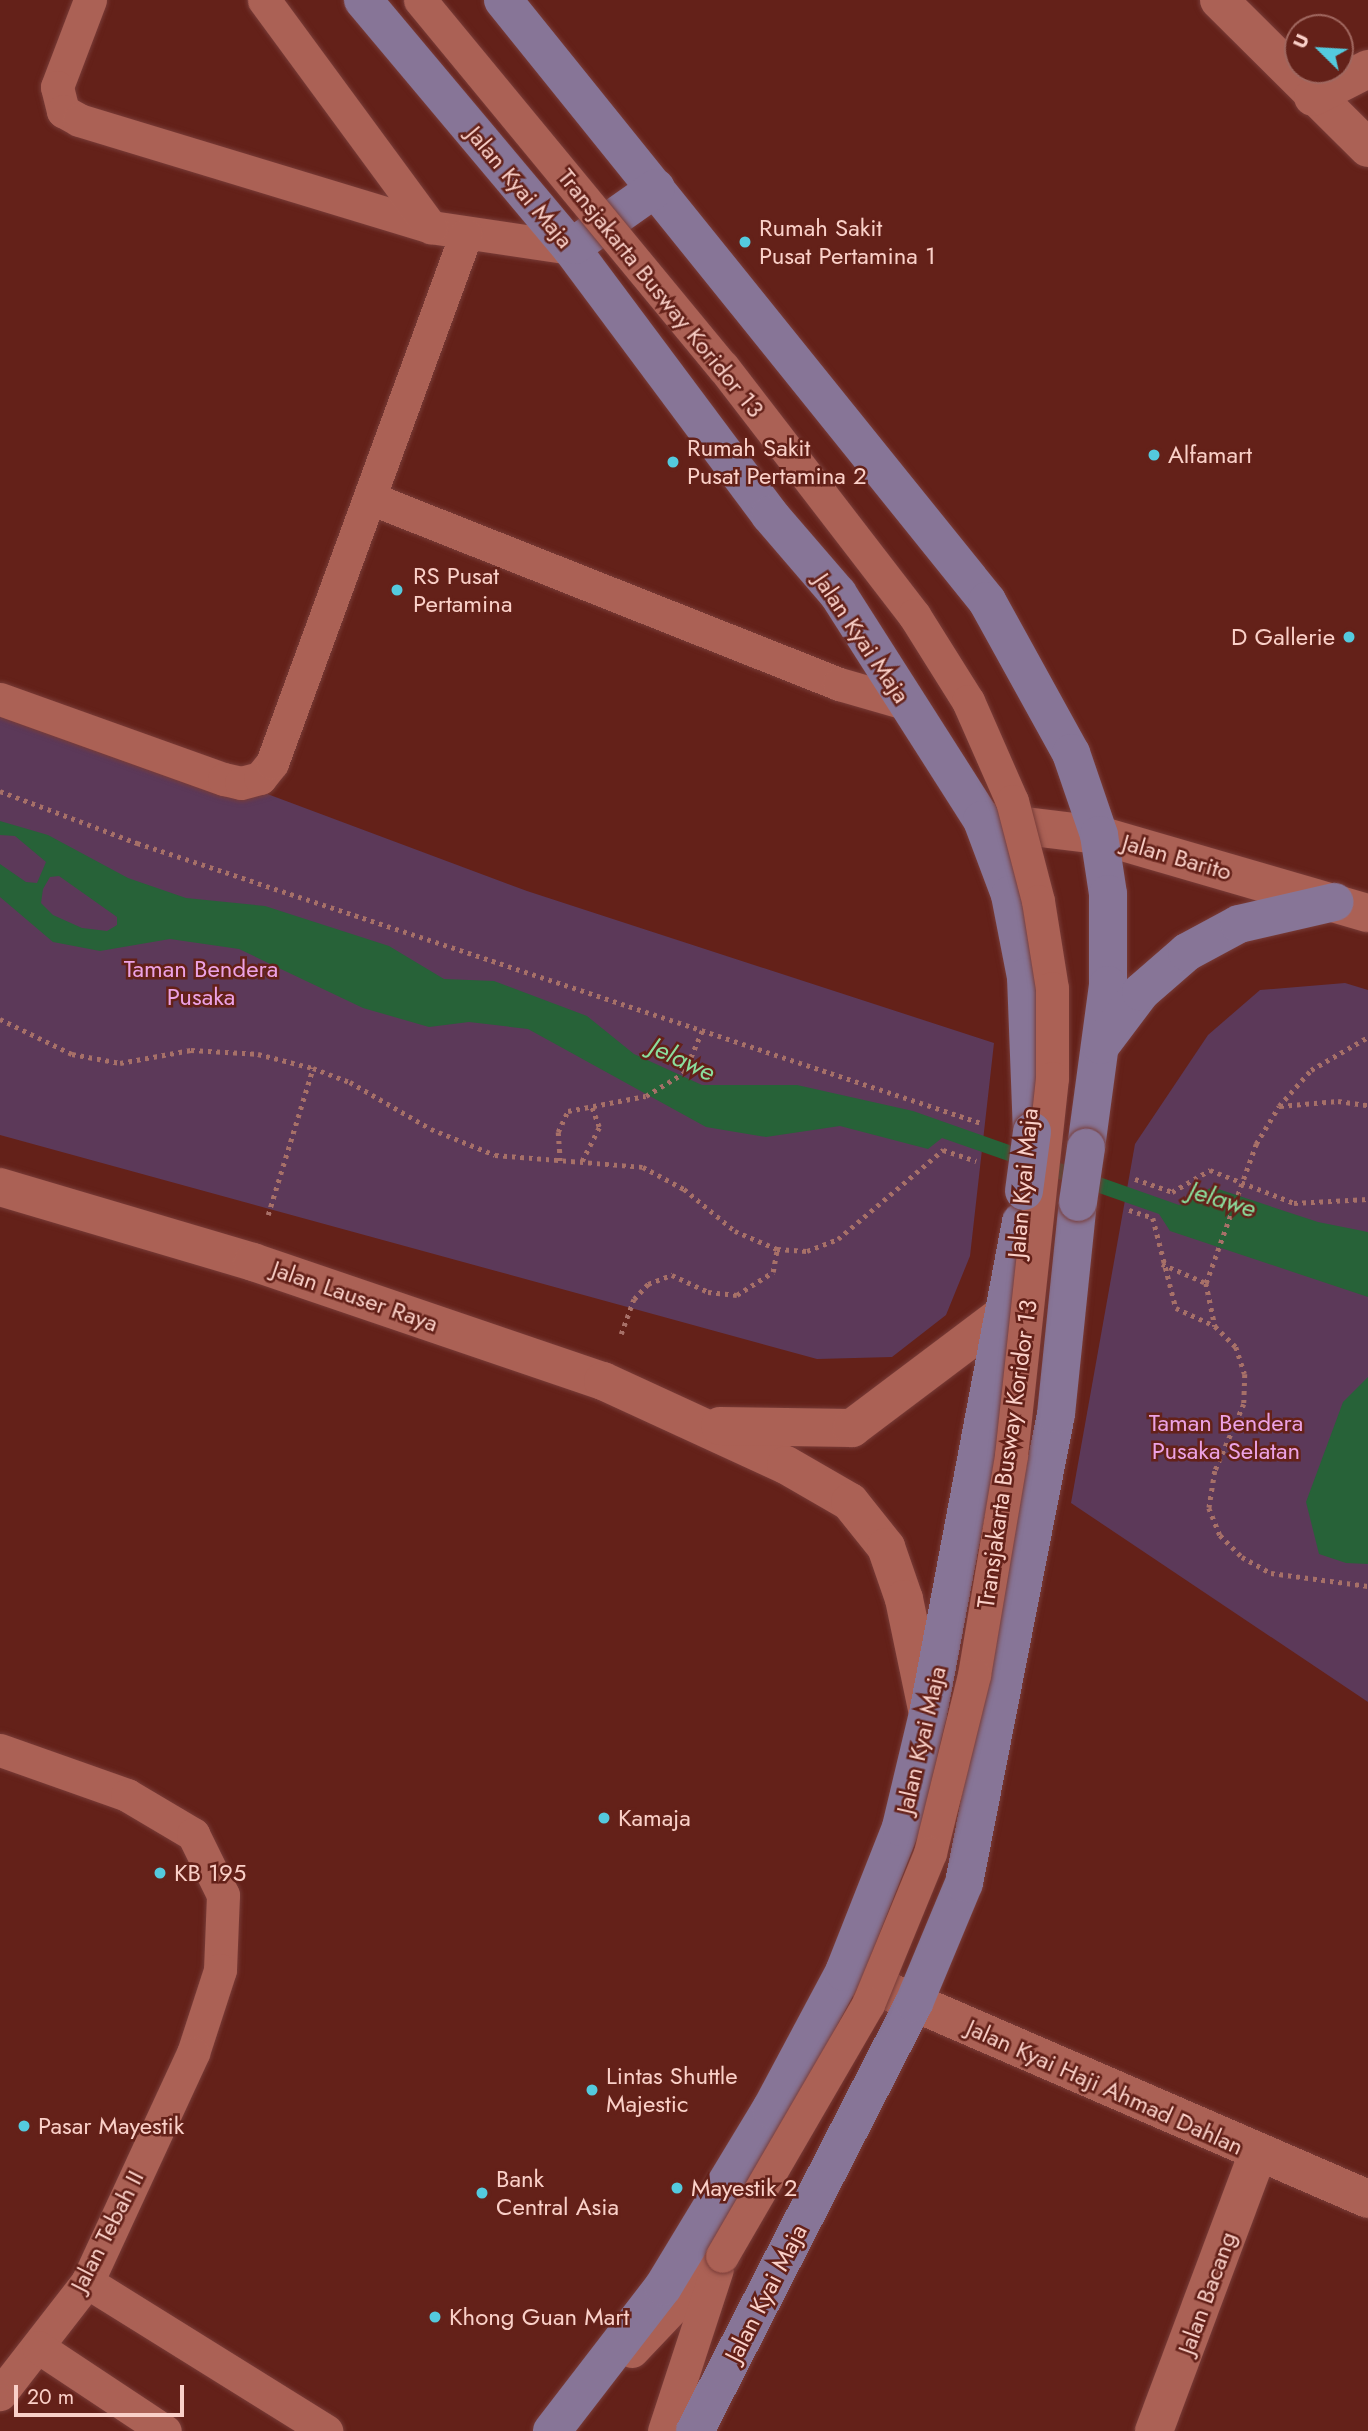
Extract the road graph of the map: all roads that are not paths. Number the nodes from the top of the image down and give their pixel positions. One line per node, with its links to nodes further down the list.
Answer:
1 (90, 0): 11 (lane)
2 (264, 0): 11 (lane)
3 (363, 0): 13 (main road, Jalan Kyai Maja)
4 (420, 0): 30 (lane, Transjakarta Busway Koridor 13, bridge)
5 (503, 0): 10 (main road, Jalan Kyai Maja)
6 (1219, 0): 8 (street)
7 (1368, 69): 8 (street)
8 (1314, 97): 9 (street)
9 (1368, 148)
10 (656, 188): 13 (main road); 18 (main road, Jalan Kyai Maja)
11 (431, 227): 12 (lane)
12 (466, 234): 13 (lane); 14 (lane)
13 (571, 248): 16 (main road, Jalan Kyai Maja)
14 (370, 498): 15 (lane); 16 (lane)
15 (0, 699)
16 (905, 702): 17 (main road, Jalan Kyai Maja)
17 (982, 820): 18 (street, Jalan Barito); 22 (main road, Jalan Kyai Maja, bridge)
18 (1099, 835): 19 (street, Jalan Barito); 20 (main road, Jalan Kyai Maja)
19 (1351, 907): 20 (main road)
20 (1100, 1047): 27 (main road, Jalan Kyai Maja, bridge)
21 (0, 1187): 23 (street, Jalan Lauser Raya)
22 (1007, 1311): 23 (street, Jalan Lauser Raya); 24 (main road, Jalan Kyai Maja)
23 (704, 1425): 24 (street, Jalan Lauser Raya)
24 (929, 1714): 26 (main road, Jalan Kyai Maja)
25 (0, 1750): 31 (lane, Jalan Tebah II)
26 (844, 1972): 27 (street, Jalan Kyai Haji Ahmad Dahlan); 36 (main road, Jalan Kyai Maja)
27 (914, 2003): 28 (street, Jalan Kyai Haji Ahmad Dahlan); 39 (main road, Jalan Kyai Maja)
28 (1257, 2155): 29 (street, Jalan Kyai Haji Ahmad Dahlan); 40 (street, Jalan Bacang)
29 (1368, 2199)
30 (722, 2256): 37 (lane, Transjakarta Busway Koridor 13); 38 (lane, Transjakarta Busway Koridor 13)
31 (86, 2282): 32 (lane, Jalan Tebah II); 35 (lane)
32 (38, 2347): 33 (lane, Jalan Tebah II); 34 (lane)
33 (0, 2394)
34 (165, 2431)
35 (326, 2431)
36 (552, 2431)
37 (562, 2431)
38 (664, 2431)
39 (695, 2431)
40 (1154, 2431)

